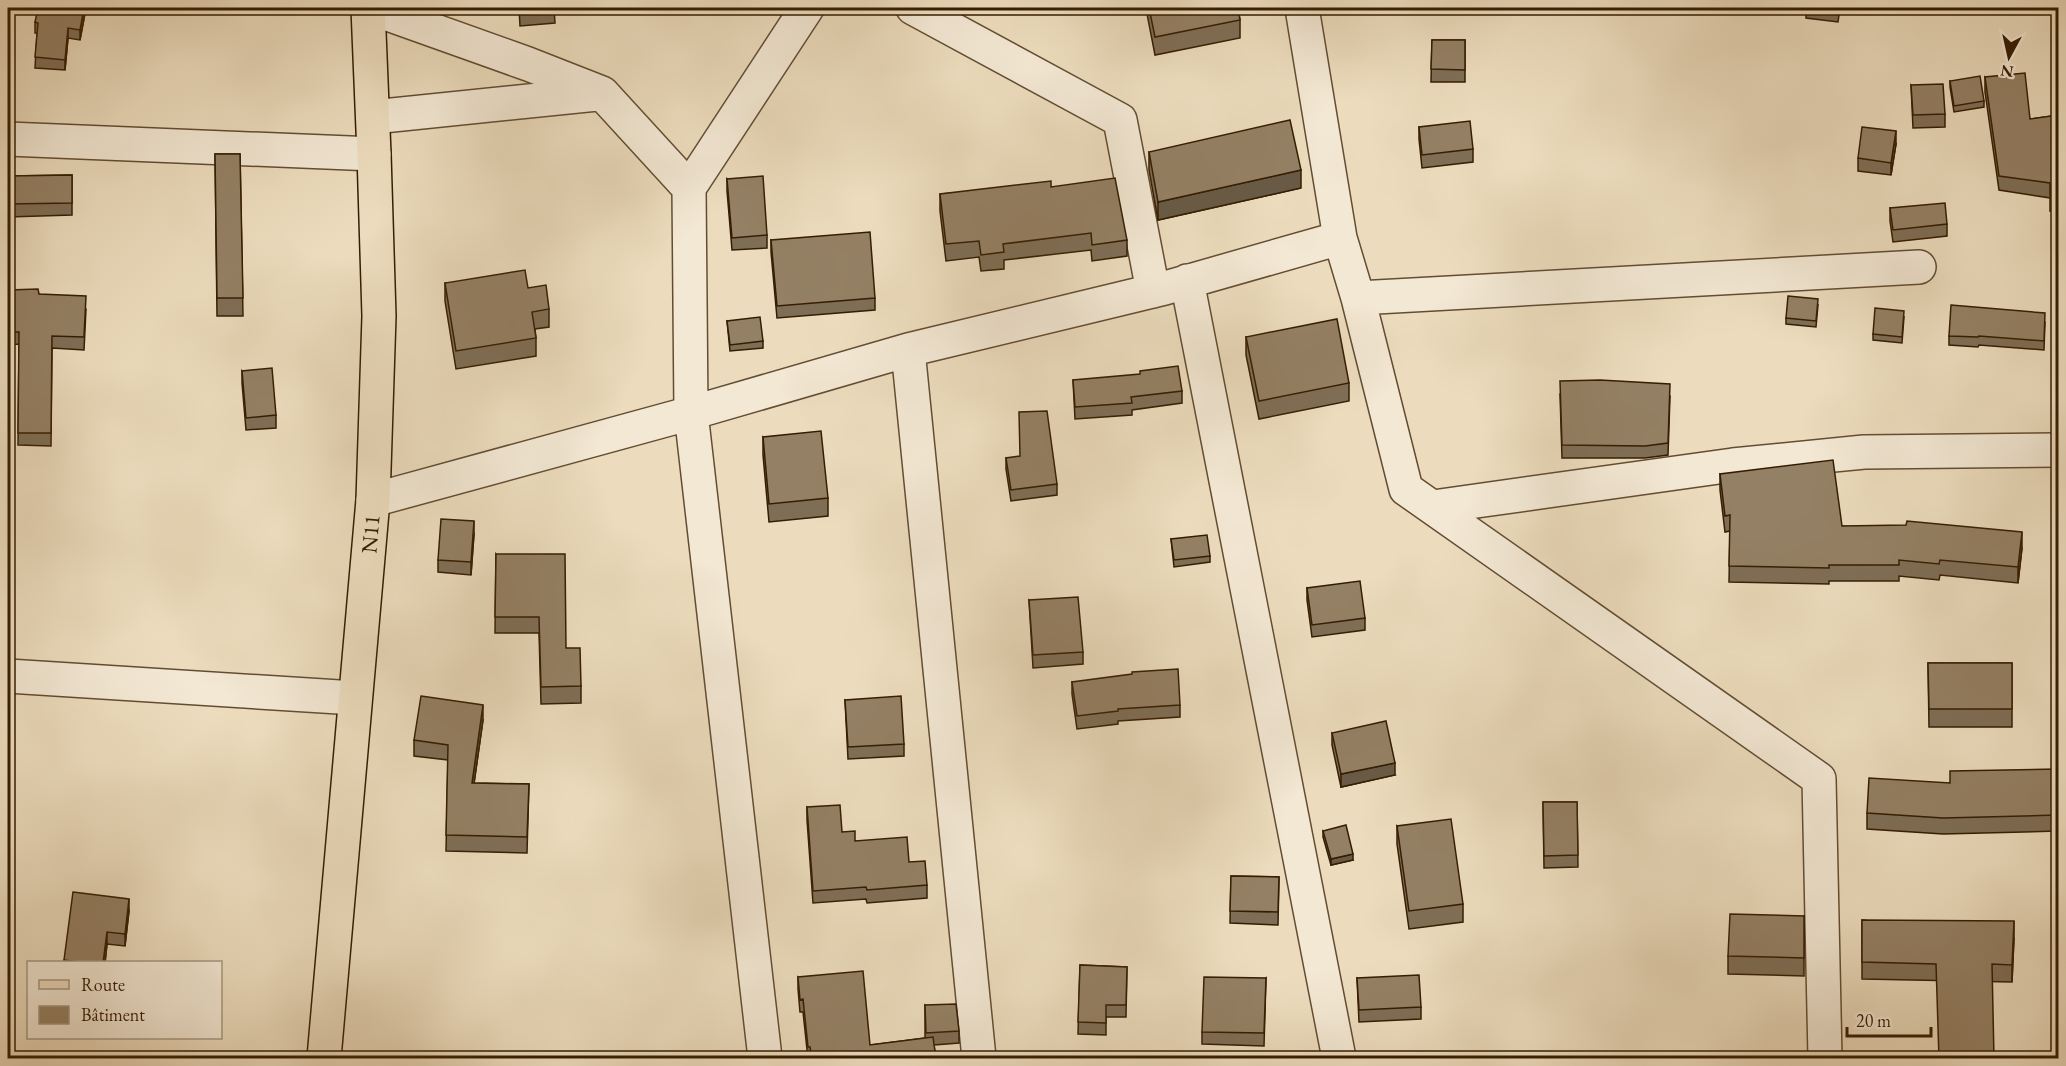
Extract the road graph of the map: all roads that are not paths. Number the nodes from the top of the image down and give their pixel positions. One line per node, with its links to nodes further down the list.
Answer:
1 (369, 8): 5 (street); 6 (main road, N11)
2 (807, 8): 9 (street)
3 (913, 8): 13 (street)
4 (1302, 8): 10 (street)
5 (602, 93): 6 (street); 9 (street)
6 (373, 117): 8 (main road, N11)
7 (8, 139): 8 (street)
8 (374, 154): 18 (main road, N11)
9 (689, 188): 16 (street)
10 (1340, 238): 12 (street); 14 (street)
11 (1919, 267): 14 (street)
12 (1188, 281): 13 (street); 25 (street)
13 (1154, 291): 15 (street)
14 (1358, 298): 19 (street)
15 (908, 350): 16 (street); 24 (street)
16 (691, 413): 18 (street); 23 (street)
17 (2058, 450): 19 (street)
18 (373, 500): 21 (main road, N11)
19 (1433, 507): 26 (street)
20 (8, 676): 21 (street)
21 (355, 698): 22 (main road, N11)
22 (324, 1059)
23 (765, 1059)
24 (979, 1059)
25 (1339, 1059)
26 (1825, 1059)

